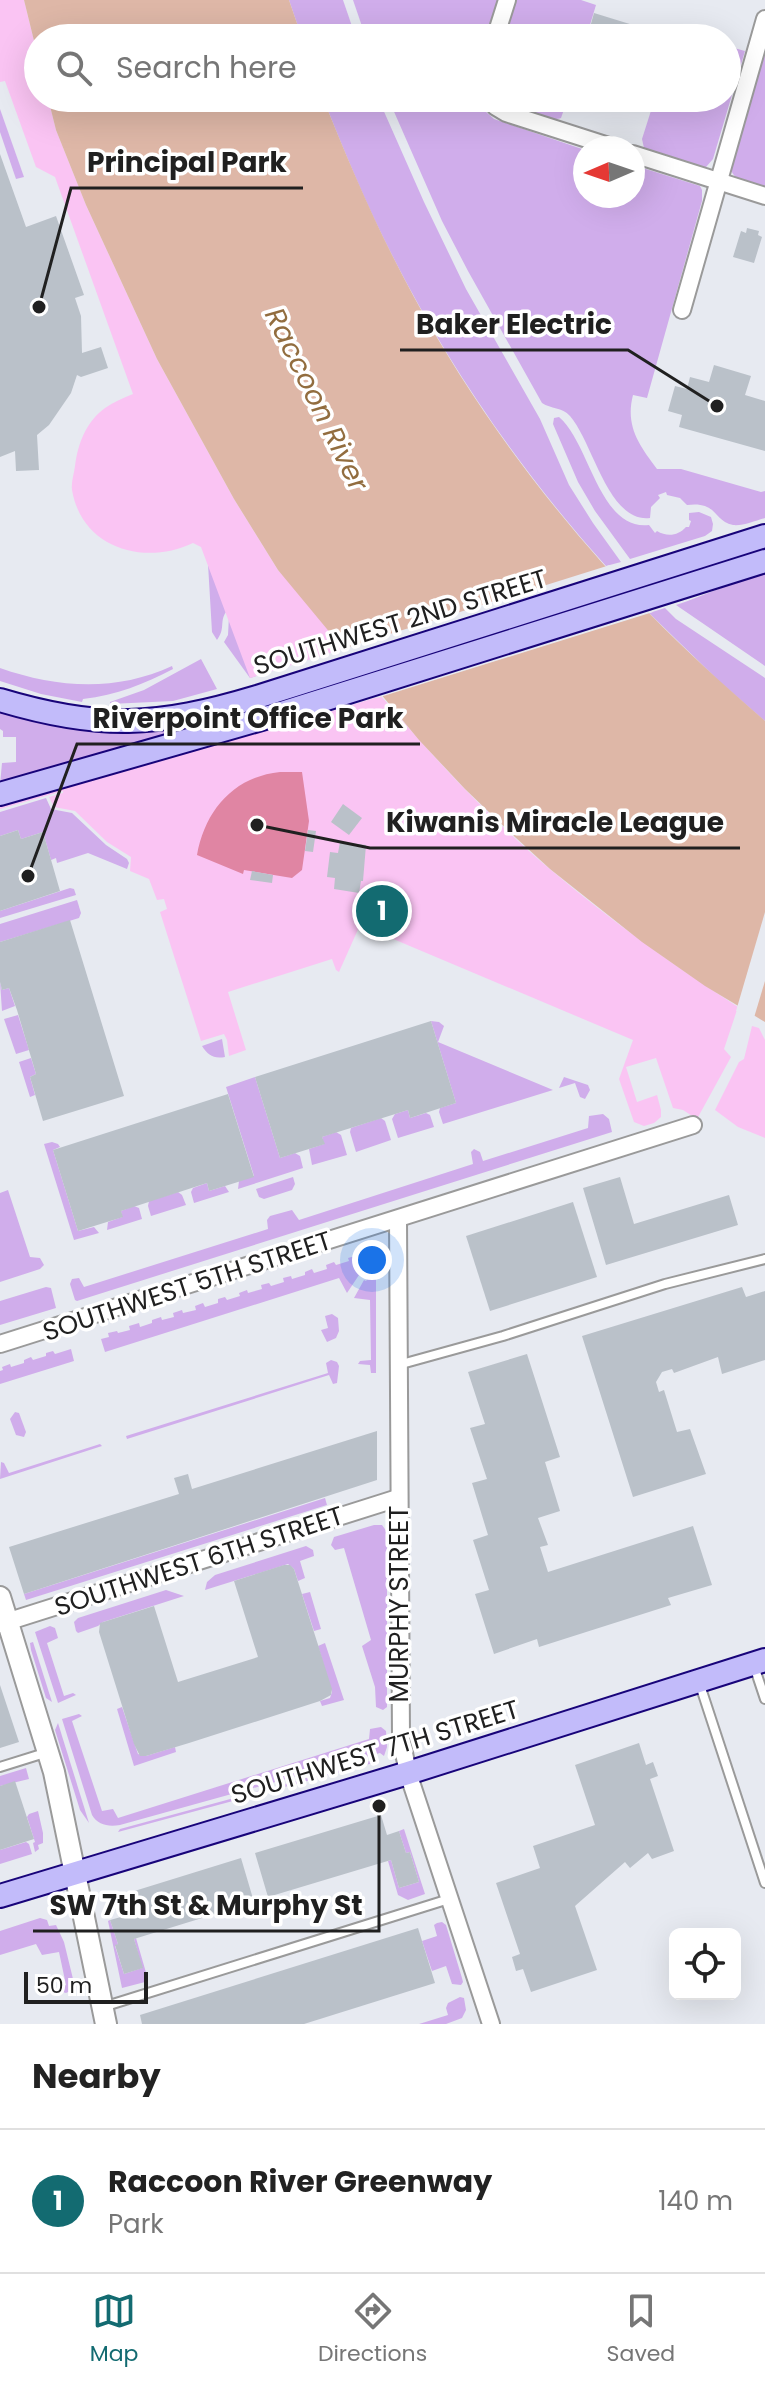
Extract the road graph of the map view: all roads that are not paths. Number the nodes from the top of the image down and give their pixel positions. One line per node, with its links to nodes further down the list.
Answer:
1 (507, 0): 3 (street)
2 (765, 19): 4 (street)
3 (499, 24)
4 (741, 104)
5 (504, 112): 7 (street)
6 (739, 112): 9 (street)
7 (578, 136)
8 (645, 158): 9 (street)
9 (719, 181): 10 (street); 11 (street)
10 (765, 196)
11 (682, 310)
12 (765, 536): 14 (main road, SOUTHWEST 2ND STREET)
13 (765, 561): 15 (main road, SOUTHWEST 2ND STREET)
14 (0, 700)
15 (0, 794)
16 (693, 1125): 17 (street, SOUTHWEST 5TH STREET)
17 (398, 1219): 19 (street, SOUTHWEST 5TH STREET); 20 (street, MURPHY STREET)
18 (765, 1259): 20 (lane)
19 (0, 1344)
20 (398, 1365): 21 (street, MURPHY STREET)
21 (398, 1498): 23 (street, SOUTHWEST 6TH STREET); 29 (street, MURPHY STREET)
22 (0, 1597): 23 (street)
23 (4, 1623): 27 (street)
24 (759, 1662): 25 (main road, SOUTHWEST 7TH STREET); 26 (lane)
25 (699, 1681): 29 (main road, SOUTHWEST 7TH STREET); 31 (lane)
26 (765, 1699)
27 (48, 1752): 28 (lane); 30 (street)
28 (0, 1767)
29 (408, 1773): 30 (main road, SOUTHWEST 7TH STREET); 33 (street, MURPHY STREET)
30 (74, 1873): 32 (main road, SOUTHWEST 7TH STREET); 34 (street)
31 (765, 1883)
32 (0, 1896)
33 (449, 1899): 34 (lane); 35 (street, MURPHY STREET)
34 (104, 2016)
35 (491, 2024)

